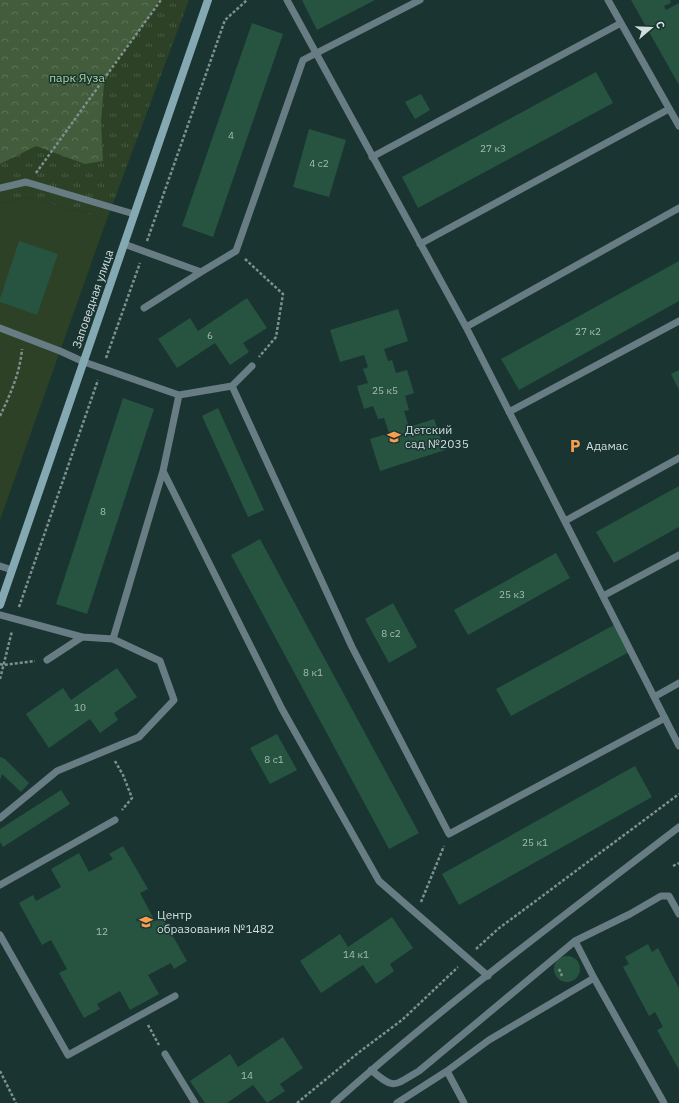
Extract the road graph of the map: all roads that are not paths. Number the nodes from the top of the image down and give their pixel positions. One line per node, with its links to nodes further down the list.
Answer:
1 (208, 0): 12 (street, Заповедная улица)
2 (287, 0): 6 (lane)
3 (420, 0): 6 (lane)
4 (608, 0): 5 (lane)
5 (621, 23): 7 (lane); 9 (lane)
6 (316, 54): 9 (lane); 15 (lane)
7 (669, 109): 8 (lane); 14 (lane)
8 (679, 126)
9 (372, 157): 14 (lane)
10 (0, 188): 12 (lane)
11 (679, 208): 18 (lane)
12 (134, 214): 13 (street, Заповедная улица)
13 (124, 244): 15 (lane); 20 (street, Заповедная улица)
14 (420, 244): 18 (lane)
15 (201, 272): 16 (lane)
16 (144, 308)
17 (679, 321): 24 (lane)
18 (466, 327): 24 (lane)
19 (0, 328): 20 (lane)
20 (84, 362): 23 (lane); 30 (street, Заповедная улица)
21 (252, 366): 22 (lane)
22 (232, 386): 23 (lane); 39 (lane)
23 (179, 395): 26 (lane)
24 (509, 412): 27 (lane)
25 (679, 458): 27 (lane)
26 (164, 471): 35 (lane); 48 (lane)
27 (565, 521): 31 (lane)
28 (679, 555): 31 (lane)
29 (0, 566): 30 (lane)
30 (12, 570): 32 (street, Заповедная улица)
31 (603, 596): 38 (lane)
32 (0, 605)
33 (0, 614): 34 (lane)
34 (82, 637): 35 (lane); 36 (lane)
35 (113, 639): 41 (lane)
36 (47, 660)
37 (679, 683): 38 (lane)
38 (654, 697): 39 (lane)
39 (665, 718): 40 (lane)
40 (679, 746)
41 (0, 818)
42 (114, 820): 44 (lane)
43 (679, 827): 48 (lane)
44 (0, 885)
45 (679, 914): 47 (lane)
46 (0, 935): 50 (lane)
47 (575, 941): 49 (lane); 52 (lane)
48 (488, 976): 52 (lane)
49 (594, 978): 53 (lane); 58 (lane)
50 (175, 996)
51 (165, 1054): 54 (lane)
52 (371, 1070): 55 (lane)
53 (447, 1071): 56 (lane); 57 (lane)
54 (195, 1103)
55 (334, 1103)
56 (397, 1103)
57 (464, 1103)
58 (664, 1103)

